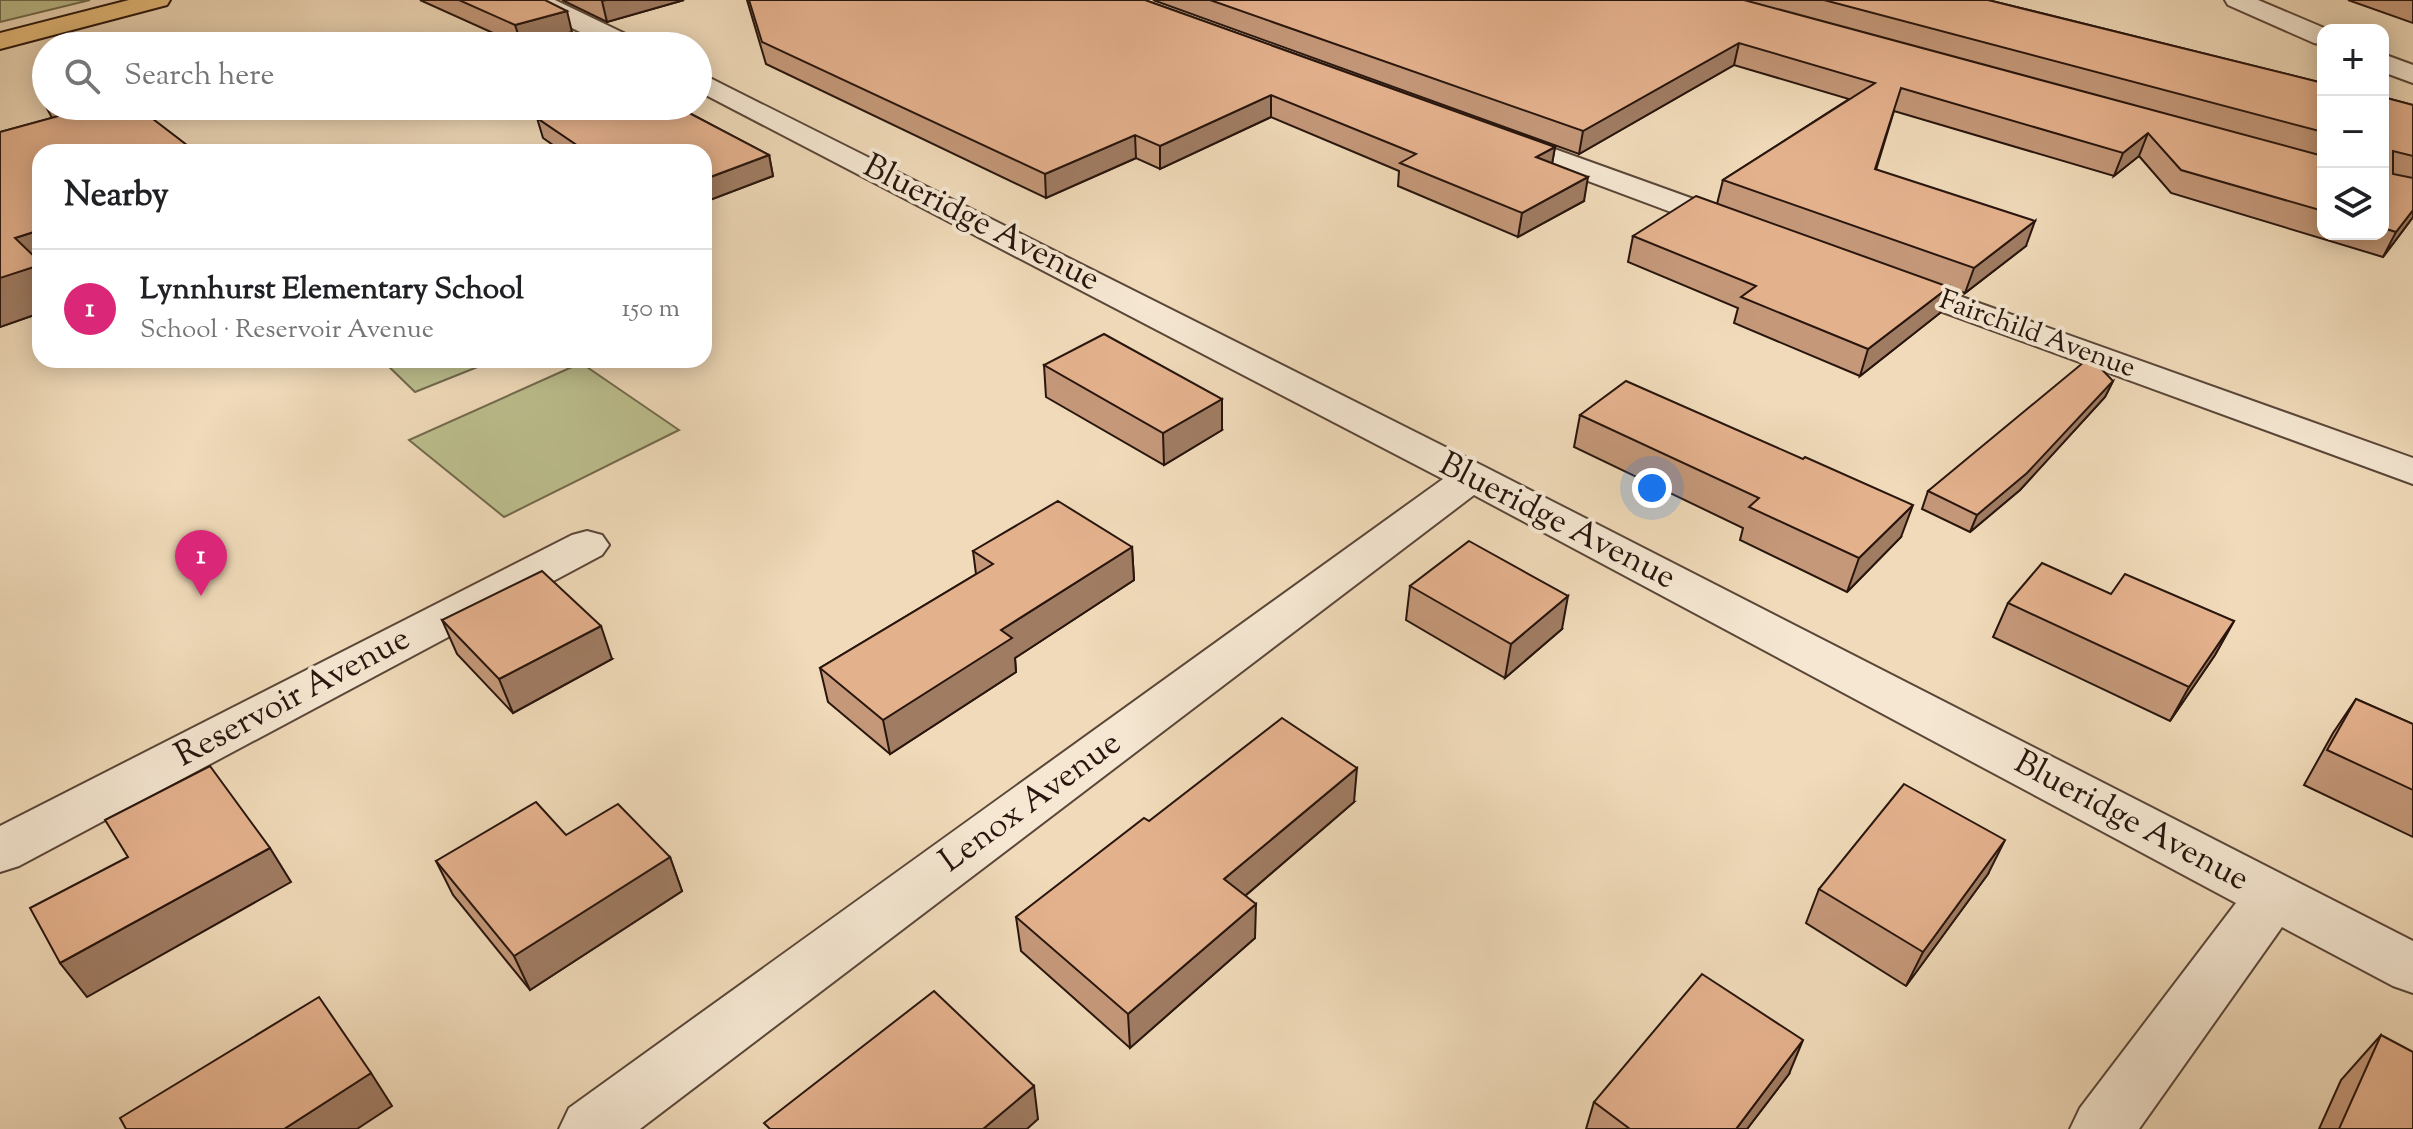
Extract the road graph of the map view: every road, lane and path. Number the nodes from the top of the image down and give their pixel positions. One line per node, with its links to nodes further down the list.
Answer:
1 (158, 0): 4 (main road)
2 (535, 0): 5 (street)
3 (2237, 0): 7 (street)
4 (35, 32)
5 (600, 32)
6 (32, 33): 8 (main road)
7 (2317, 34)
8 (0, 41)
9 (2389, 65): 10 (street)
10 (2413, 75)
11 (712, 87): 16 (street, Blueridge Avenue)
12 (1466, 126): 13 (street)
13 (1767, 236)
14 (1857, 269): 15 (street, Fairchild Avenue)
15 (2413, 472)
16 (1472, 477): 19 (street, Blueridge Avenue); 21 (street, Lenox Avenue)
17 (587, 545): 18 (street, Reservoir Avenue)
18 (0, 851)
19 (2273, 896): 20 (street, Blueridge Avenue); 22 (street)
20 (2413, 969)
21 (591, 1129)
22 (2102, 1129)

